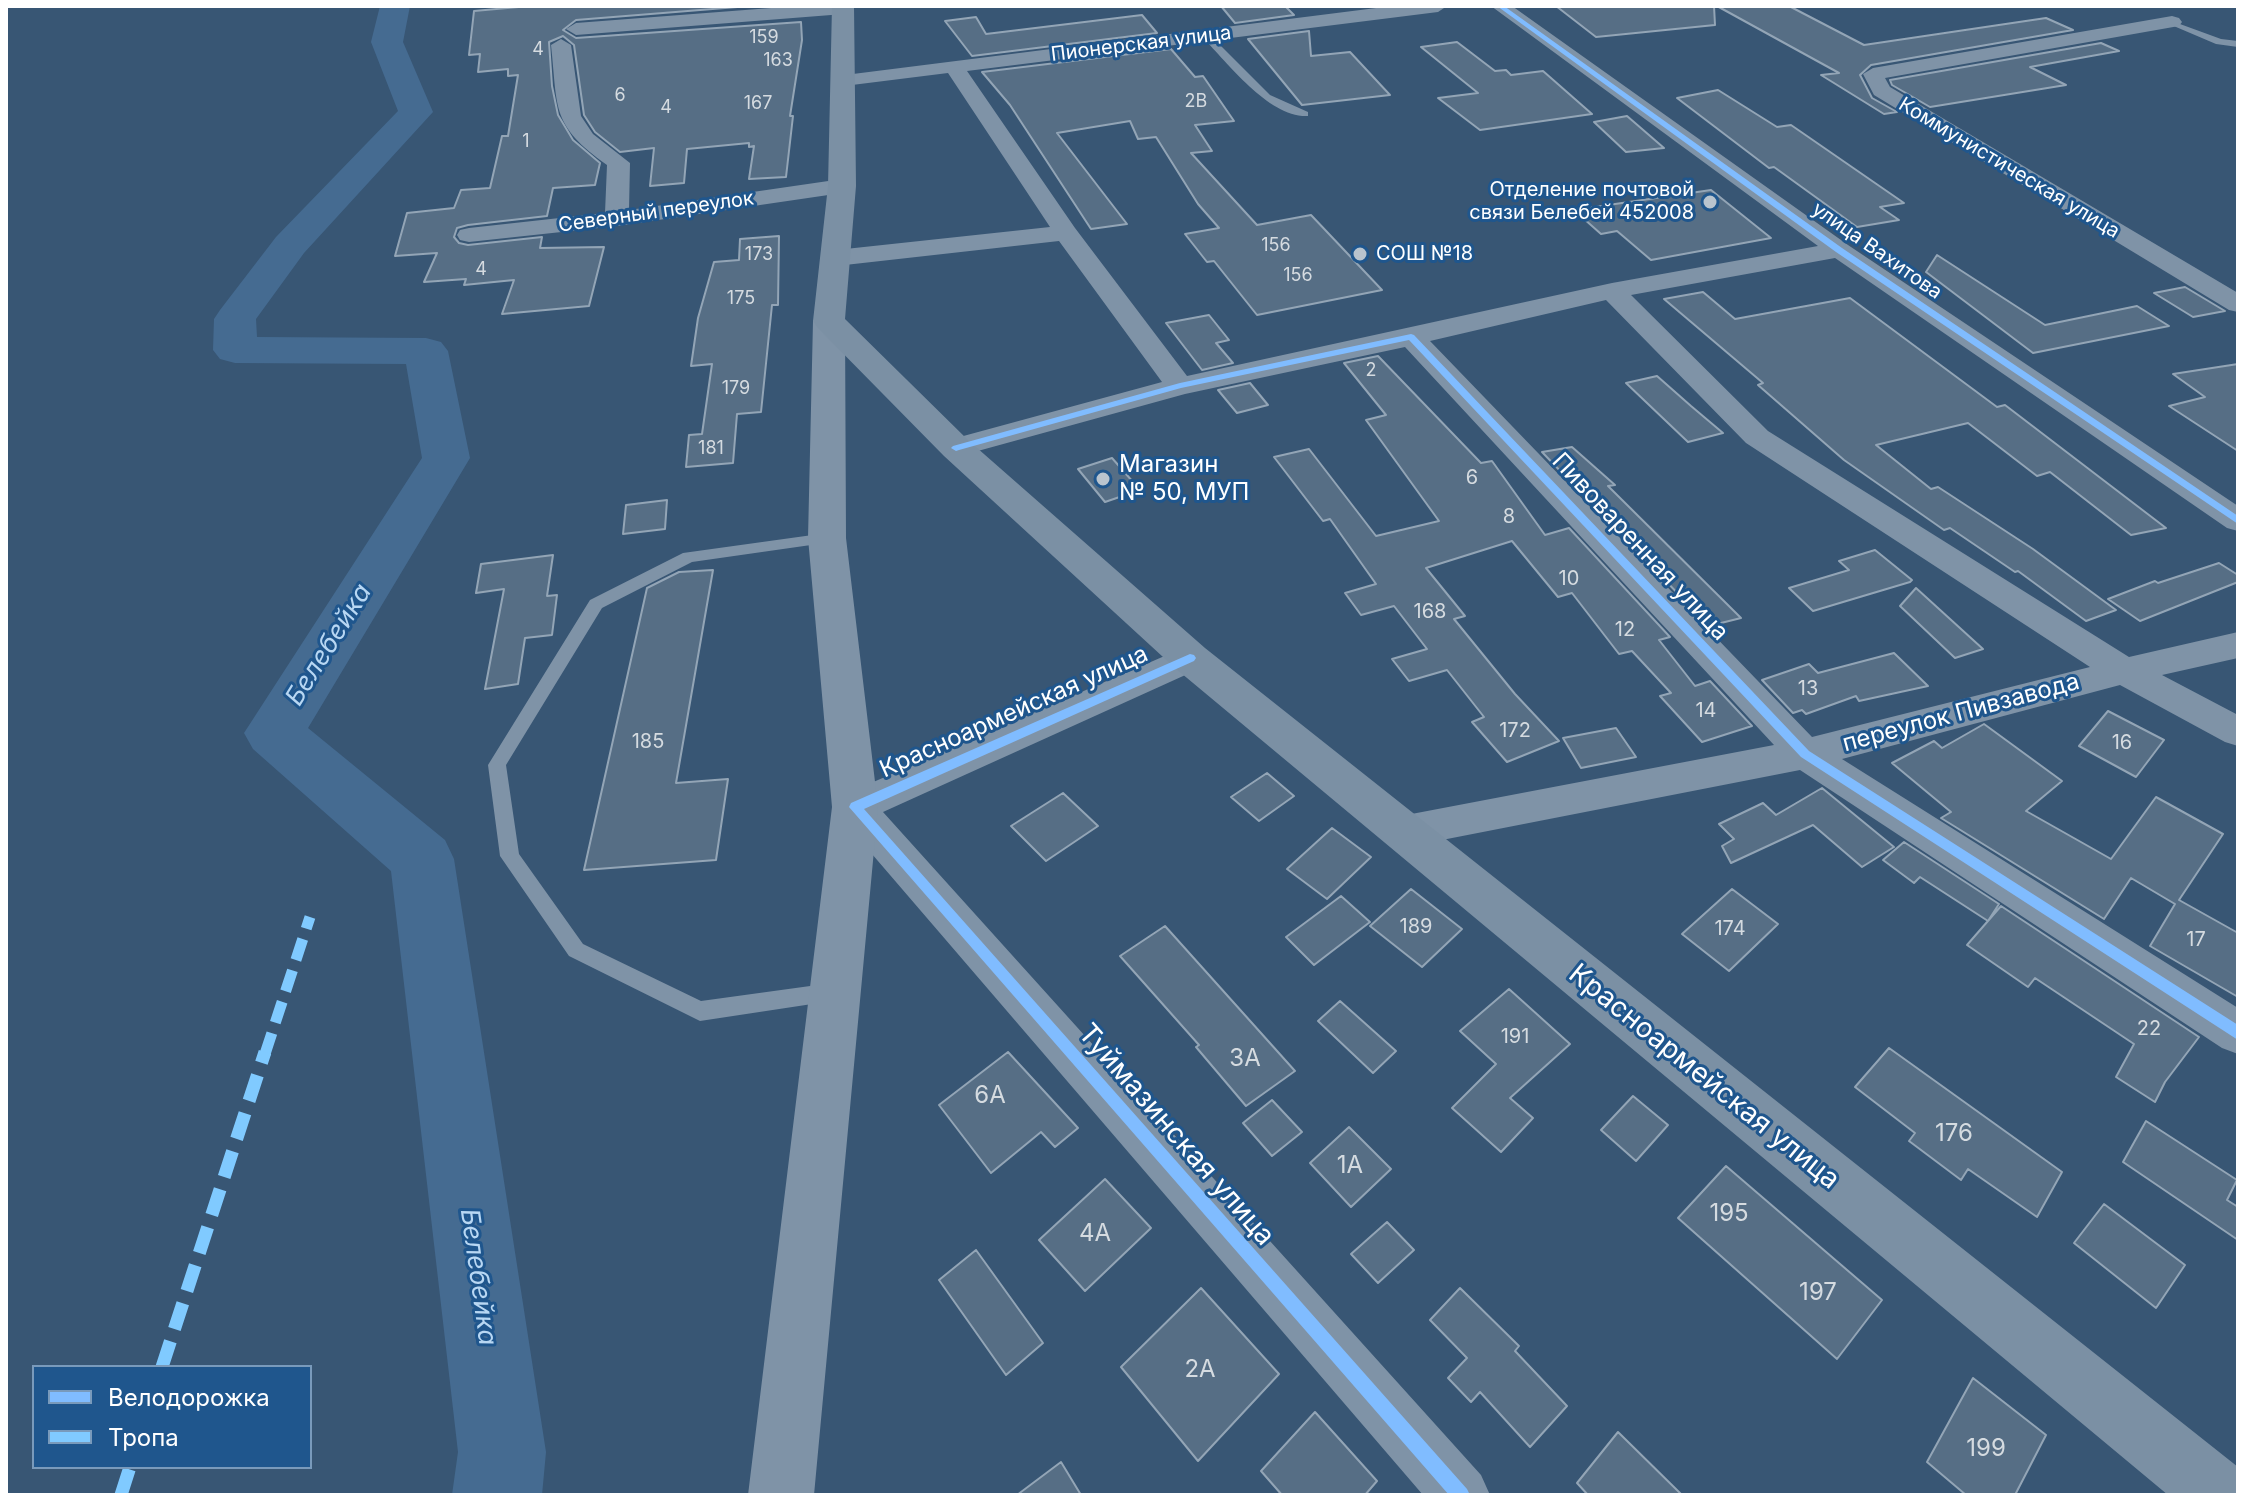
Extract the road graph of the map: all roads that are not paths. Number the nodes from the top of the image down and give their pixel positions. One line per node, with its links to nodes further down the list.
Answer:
1 (1438, 6): 6 (street, Пионерская улица)
2 (1500, 6): 15 (street, улица Вахитова)
3 (2139, 6): 5 (street)
4 (844, 7): 9 (main road, Красноармейская улица); 12 (street)
5 (2172, 22): 7 (lane); 18 (street, Коммунистическая улица)
6 (1206, 36): 8 (street, Пионерская улица); 10 (lane)
7 (2238, 44)
8 (953, 66): 9 (street, Пионерская улица); 13 (street)
9 (844, 80): 11 (main road, Красноармейская улица)
10 (1304, 114)
11 (842, 186): 12 (street, Северный переулок); 16 (main road, Красноармейская улица)
12 (617, 219): 14 (street, Северный переулок)
13 (1066, 233): 16 (street); 21 (street)
14 (469, 235)
15 (1839, 250): 17 (street); 23 (street, улица Вахитова)
16 (836, 258): 19 (main road, Красноармейская улица)
17 (1612, 291): 20 (street); 27 (street)
18 (2238, 304)
19 (829, 321): 22 (main road, Красноармейская улица); 24 (street, Красноармейская улица)
20 (1411, 337): 21 (street); 29 (street, Пивоваренная улица)
21 (1180, 386): 22 (street)
22 (956, 448): 26 (main road, Красноармейская улица)
23 (2238, 521)
24 (827, 538): 30 (street, Красноармейская улица); 32 (lane)
25 (2238, 645): 27 (street, переулок Пивзавода)
26 (1190, 658): 30 (street, Красноармейская улица); 31 (main road, Красноармейская улица)
27 (2124, 671): 28 (street); 29 (street, переулок Пивзавода)
28 (2238, 732)
29 (1805, 754): 31 (street, переулок Пивзавода); 33 (street, Пивоваренная улица)
30 (855, 807): 32 (street, Красноармейская улица); 35 (street, Туймазинская улица)
31 (1401, 832): 36 (main road, Красноармейская улица)
32 (835, 992): 34 (street, Красноармейская улица)
33 (2238, 1033)
34 (781, 1495)
35 (1461, 1495)
36 (2220, 1495)

